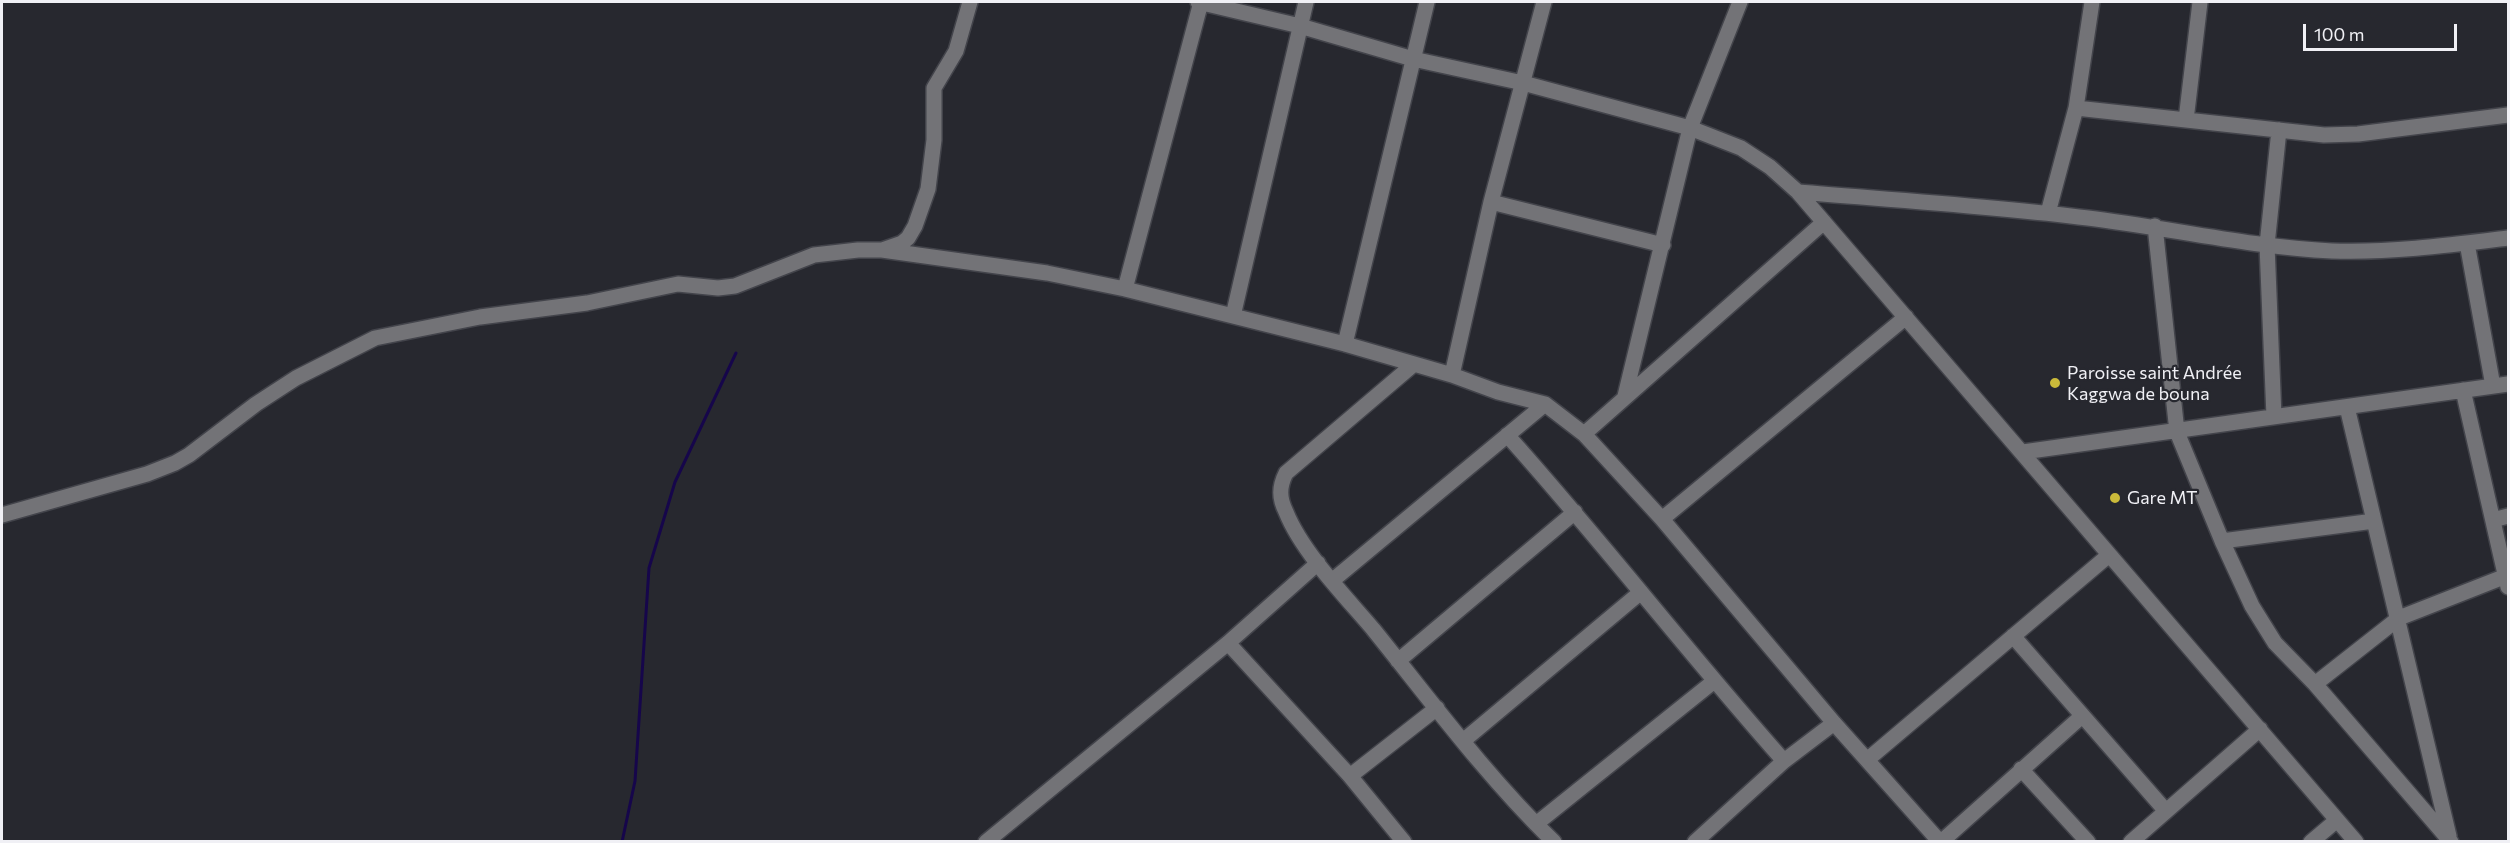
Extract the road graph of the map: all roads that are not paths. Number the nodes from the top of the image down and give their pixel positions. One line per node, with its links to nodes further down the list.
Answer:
1 (970, 2): 26 (street)
2 (1200, 2): 9 (street); 27 (street)
3 (1306, 2): 9 (street)
4 (1427, 2): 10 (street)
5 (1544, 2): 11 (street)
6 (1740, 2): 15 (street)
7 (2092, 2): 12 (street)
8 (2200, 2): 14 (street)
9 (1300, 26): 10 (street); 28 (street)
10 (1413, 59): 11 (street); 30 (street)
11 (1523, 83): 15 (street); 18 (street)
12 (2076, 108): 14 (street); 19 (street)
13 (2508, 115): 16 (street)
14 (2186, 120): 16 (street)
15 (1690, 128): 17 (street); 24 (street)
16 (2279, 130): 25 (street)
17 (1798, 192): 19 (street); 20 (street)
18 (1491, 202): 24 (street); 32 (street)
19 (2048, 213): 21 (street)
20 (1824, 222): 29 (street); 35 (street)
21 (2156, 226): 25 (street); 39 (street)
22 (2508, 238): 23 (street)
23 (2467, 243): 25 (street); 33 (street)
24 (1663, 246): 35 (street)
25 (2267, 246): 38 (street)
26 (882, 250): 27 (street); 44 (street)
27 (1125, 290): 28 (street)
28 (1233, 316): 30 (street)
29 (1906, 317): 42 (street); 46 (street)
30 (1345, 344): 31 (street)
31 (1414, 364): 32 (street); 51 (street)
32 (1452, 375): 36 (street)
33 (2501, 385): 34 (street)
34 (2463, 390): 37 (street); 47 (street)
35 (1625, 396): 40 (street)
36 (1545, 404): 40 (street); 41 (street)
37 (2347, 407): 38 (street); 48 (street)
38 (2274, 417): 39 (street)
39 (2177, 432): 42 (street); 49 (street)
40 (1584, 434): 46 (street)
41 (1507, 435): 43 (street); 52 (street)
42 (2023, 452): 50 (street)
43 (1575, 512): 54 (street); 58 (street)
44 (2, 515)
45 (2508, 516): 47 (street)
46 (1662, 519): 63 (street)
47 (2493, 520): 53 (street)
48 (2374, 521): 49 (street); 55 (street)
49 (2222, 541): 60 (street)
50 (2109, 555): 56 (street); 64 (street)
51 (1318, 562): 52 (street); 57 (street)
52 (1333, 580): 58 (street)
53 (2507, 582): 55 (street)
54 (1641, 592): 59 (street); 65 (street)
55 (2399, 618): 60 (street); 73 (street)
56 (2013, 636): 62 (street); 66 (street)
57 (1228, 643): 69 (street); 74 (street)
58 (1398, 661): 61 (street)
59 (1713, 681): 67 (street); 72 (street)
60 (2315, 684): 73 (street)
61 (1437, 708): 65 (street); 69 (street)
62 (2082, 716): 68 (street); 70 (street)
63 (1834, 723): 66 (street); 67 (street)
64 (2260, 729): 70 (street); 71 (street)
65 (1463, 741): 72 (street)
66 (1867, 760): 78 (street)
67 (1784, 761): 77 (street)
68 (2021, 769): 78 (street); 79 (street)
69 (1350, 776): 75 (street)
70 (2165, 810): 80 (street)
71 (2337, 820): 81 (street); 82 (street)
72 (1536, 825): 76 (street)
73 (2450, 840)
74 (986, 842)
75 (1404, 842)
76 (1554, 842)
77 (1695, 842)
78 (1940, 842)
79 (2088, 842)
80 (2131, 842)
81 (2311, 842)
82 (2356, 842)

